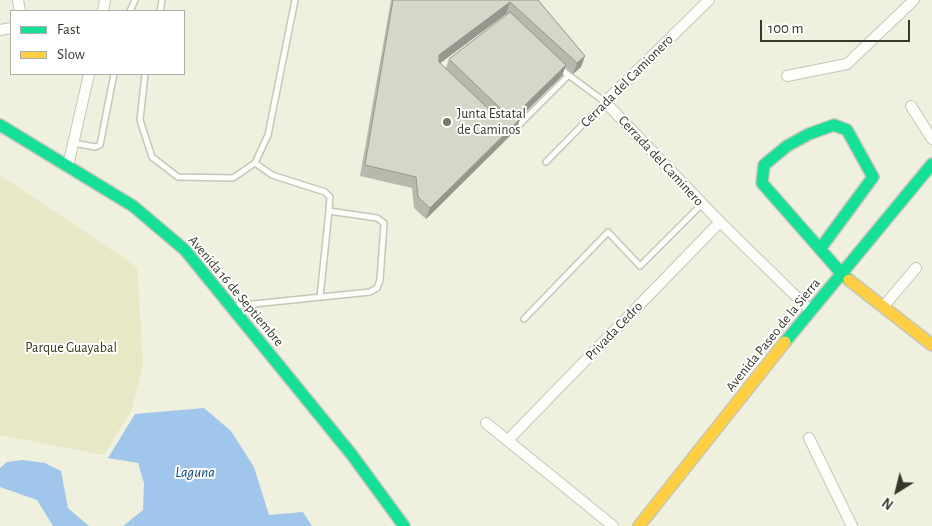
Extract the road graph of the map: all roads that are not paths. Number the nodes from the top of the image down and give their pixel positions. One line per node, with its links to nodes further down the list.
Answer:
1 (295, 0): 17 (lane)
2 (709, 0): 10 (street, Cerrada del Camionero)
3 (914, 0): 9 (street)
4 (554, 63): 8 (lane, Cerrada del Caminero)
5 (89, 75): 15 (street)
6 (114, 75): 15 (lane)
7 (145, 75): 17 (lane)
8 (568, 76): 10 (lane, Cerrada del Caminero); 13 (lane)
9 (787, 76)
10 (605, 102): 16 (lane, Cerrada del Camionero); 20 (street, Cerrada del Caminero)
11 (911, 106): 14 (street)
12 (0, 124): 19 (main road, Avenida 16 de Septiembre)
13 (503, 124)
14 (932, 139)
15 (74, 143): 19 (street)
16 (546, 162)
17 (255, 163): 21 (lane)
18 (932, 164): 25 (main road, Avenida Paseo de la Sierra)
19 (68, 166): 27 (main road, Avenida 16 de Septiembre)
20 (702, 204): 22 (street, Cerrada del Caminero); 30 (lane)
21 (329, 211): 26 (lane); 26 (lane)
22 (720, 222): 29 (street, Cerrada del Caminero); 34 (street, Privada Cedro)
23 (820, 249): 23 (main road); 25 (main road)
24 (916, 268): 28 (street)
25 (842, 274): 28 (main road); 29 (main road, Avenida Paseo de la Sierra)
26 (320, 297): 27 (lane)
27 (231, 306): 35 (main road, Avenida 16 de Septiembre)
28 (884, 306): 31 (main road)
29 (811, 311): 37 (main road, Avenida Paseo de la Sierra)
30 (524, 319)
31 (932, 345)
32 (486, 423): 34 (street)
33 (810, 438): 38 (street)
34 (508, 440): 36 (street)
35 (404, 526)
36 (613, 526)
37 (639, 526)
38 (852, 526)

